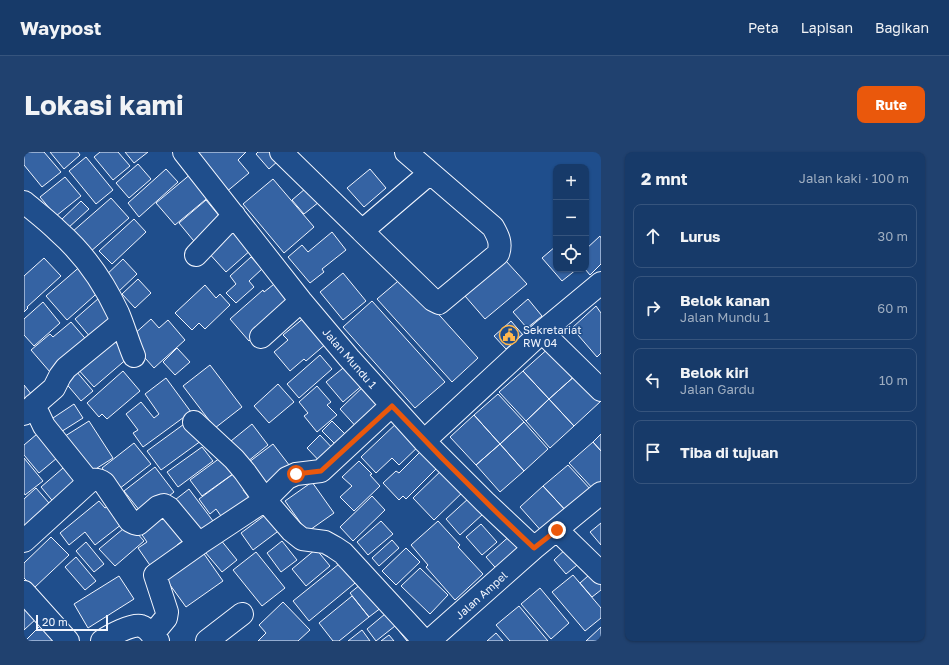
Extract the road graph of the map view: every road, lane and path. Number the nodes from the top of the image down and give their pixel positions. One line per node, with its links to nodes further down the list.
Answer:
1 (184, 152): 6 (street, Jalan Mundu 1)
2 (281, 152): 7 (street)
3 (406, 152): 4 (street)
4 (430, 173): 7 (street); 7 (street)
5 (24, 202): 11 (street)
6 (234, 215): 8 (street); 10 (street, Jalan Mundu 1)
7 (362, 231)
8 (196, 255)
9 (601, 283): 12 (street)
10 (301, 301): 13 (street); 16 (street, Jalan Mundu 1)
11 (121, 323): 14 (street); 17 (street)
12 (542, 332): 15 (street); 19 (street)
13 (261, 337)
14 (134, 356)
15 (601, 390)
16 (392, 406): 19 (street, Jalan Mundu 1); 22 (street)
17 (29, 410): 20 (street)
18 (194, 422): 22 (street)
19 (424, 441): 26 (street, Jalan Mundu 1)
20 (89, 482): 24 (street); 25 (street)
21 (601, 493): 23 (street, Jalan Ampel)
22 (265, 500): 25 (street); 34 (street)
23 (557, 530): 26 (street, Jalan Ampel); 27 (street)
24 (24, 541)
25 (203, 541): 30 (street)
26 (534, 548): 35 (street, Jalan Ampel)
27 (601, 573)
28 (24, 592): 31 (street)
29 (242, 614): 33 (street)
30 (155, 638): 32 (street)
31 (68, 641)
32 (102, 641)
33 (207, 641)
34 (424, 641)
35 (429, 641)

